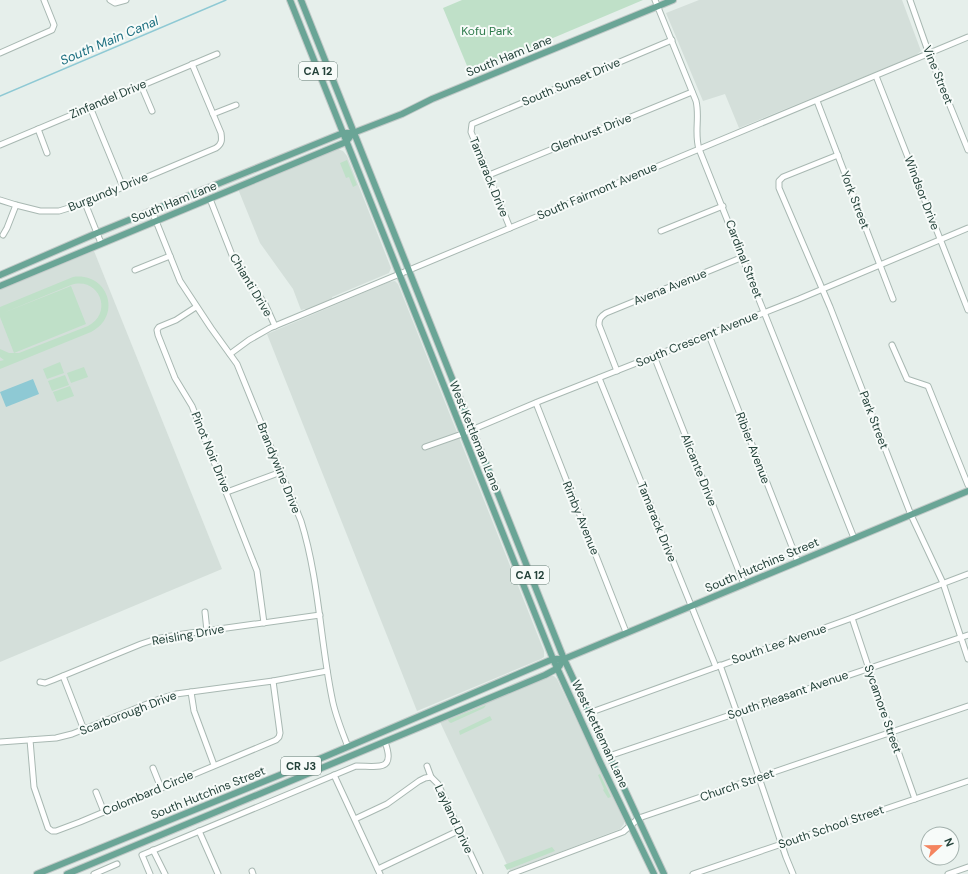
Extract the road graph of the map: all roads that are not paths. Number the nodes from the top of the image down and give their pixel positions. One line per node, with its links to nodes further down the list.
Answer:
1 (44, 0): 11 (street)
2 (110, 0): 3 (street)
3 (126, 0)
4 (290, 0): 25 (main road, West Kettleman Lane / CA 12)
5 (301, 0): 26 (main road, West Kettleman Lane / CA 12)
6 (673, 0): 8 (main road, South Ham Lane)
7 (910, 0): 13 (street, Vine Street)
8 (657, 3): 10 (street, Cardinal Street); 26 (main road, South Ham Lane)
9 (968, 37): 13 (street, South Fairmont Avenue)
10 (672, 40): 17 (street, Cardinal Street); 23 (street, South Sunset Drive)
11 (0, 53)
12 (217, 54): 14 (street, Zinfandel Drive)
13 (929, 54): 15 (street, South Fairmont Avenue); 30 (street, Vine Street)
14 (192, 64): 16 (street, Zinfandel Drive); 22 (street)
15 (876, 76): 18 (street, South Fairmont Avenue); 47 (street, Windsor Drive)
16 (141, 85): 20 (street, Zinfandel Drive); 21 (street)
17 (692, 92): 29 (street, Cardinal Street); 33 (street, Glenhurst Drive)
18 (817, 100): 29 (street, South Fairmont Avenue); 32 (street, York Street)
19 (236, 105): 22 (street)
20 (90, 107): 24 (street, Zinfandel Drive); 34 (street)
21 (152, 111)
22 (213, 114): 34 (street, Burgundy Drive)
23 (471, 126): 33 (street, Tamarack Drive)
24 (38, 129): 28 (street, Zinfandel Drive); 31 (street)
25 (343, 133): 26 (main road, South Ham Lane); 27 (main road, West Kettleman Lane / CA 12); 40 (main road, South Ham Lane)
26 (353, 133): 27 (main road, South Ham Lane); 53 (main road, West Kettleman Lane / CA 12)
27 (346, 142): 35 (main road, South Ham Lane); 54 (main road, West Kettleman Lane / CA 12)
28 (0, 145)
29 (699, 149): 39 (street, Cardinal Street); 42 (street, South Fairmont Avenue)
30 (968, 150)
31 (47, 153)
32 (838, 155): 51 (street, York Street); 57 (street, Park Street)
33 (489, 175): 42 (street, Tamarack Drive)
34 (123, 187): 37 (street, Burgundy Drive)
35 (210, 199): 41 (main road, South Ham Lane); 62 (street, Chianti Drive)
36 (0, 200): 38 (street, Burgundy Drive)
37 (85, 203): 38 (street, Burgundy Drive); 45 (street)
38 (16, 205): 46 (street)
39 (723, 206): 44 (street); 50 (street, Cardinal Street)
40 (152, 211): 41 (street, Brandywine Drive); 45 (main road, South Ham Lane)
41 (156, 221): 48 (main road, South Ham Lane); 49 (street, Brandywine Drive)
42 (510, 228): 53 (street, South Fairmont Avenue)
43 (968, 228): 47 (street, South Crescent Avenue)
44 (661, 231)
45 (97, 234): 48 (street); 55 (main road, South Ham Lane)
46 (3, 235)
47 (940, 240): 51 (street, South Crescent Avenue); 60 (street, Windsor Drive)
48 (101, 243): 56 (main road, South Ham Lane)
49 (170, 256): 52 (street); 59 (street, Brandywine Drive)
50 (743, 257): 61 (street, Cardinal Street); 67 (street, Avena Avenue)
51 (881, 265): 57 (street, South Crescent Avenue); 58 (street, York Street)
52 (135, 270)
53 (408, 271): 54 (street, South Fairmont Avenue); 70 (main road, West Kettleman Lane / CA 12)
54 (399, 274): 62 (street, South Fairmont Avenue); 71 (main road, West Kettleman Lane / CA 12)
55 (0, 275)
56 (0, 286)
57 (822, 289): 61 (street, South Crescent Avenue); 77 (street, Park Street)
58 (893, 299)
59 (196, 307): 65 (street, Brandywine Drive); 76 (street, Pinot Noir Drive)
60 (968, 310)
61 (764, 312): 63 (street, South Crescent Avenue); 78 (street, Cardinal Street)
62 (275, 326): 65 (street, South Fairmont Avenue)
63 (709, 335): 66 (street, South Crescent Avenue); 80 (street, Ribier Avenue)
64 (892, 345): 74 (street)
65 (230, 354): 73 (street, Brandywine Drive)
66 (654, 356): 67 (street, South Crescent Avenue); 84 (street, Alicante Drive)
67 (617, 370): 68 (street, South Crescent Avenue)
68 (599, 378): 69 (street, South Crescent Avenue); 85 (street, Tamarack Drive)
69 (536, 403): 70 (street, South Crescent Avenue); 91 (street, Rimby Avenue)
70 (472, 429): 71 (street, South Crescent Avenue); 81 (main road, West Kettleman Lane / CA 12)
71 (462, 434): 72 (street, South Crescent Avenue); 79 (main road, West Kettleman Lane / CA 12)
72 (425, 447)
73 (281, 472): 76 (street); 87 (street, Brandywine Drive)
74 (968, 485)
75 (968, 491): 77 (main road, South Hutchins Street)
76 (227, 492): 89 (street, Pinot Noir Drive)
77 (911, 514): 78 (main road, South Hutchins Street); 83 (street, Park Street)
78 (854, 538): 80 (main road, South Hutchins Street)
79 (512, 556): 81 (main road); 94 (main road, West Kettleman Lane / CA 12)
80 (798, 562): 84 (main road, South Hutchins Street)
81 (528, 570): 95 (main road, West Kettleman Lane / CA 12)
82 (968, 574): 83 (street, South Lee Avenue)
83 (944, 583): 88 (street, South Lee Avenue); 93 (street, Park Street)
84 (744, 584): 85 (main road, South Hutchins Street)
85 (691, 606): 91 (main road, South Hutchins Street); 97 (street, Tamarack Drive)
86 (205, 612): 90 (street)
87 (320, 615): 89 (street, Reisling Drive); 100 (street, Brandywine Drive)
88 (852, 618): 97 (street, South Lee Avenue); 99 (street, Sycamore Street)
89 (264, 624): 90 (street, Reisling Drive)
90 (207, 631): 101 (street, Reisling Drive)
91 (626, 632): 95 (main road, South Hutchins Street)
92 (968, 635): 93 (street, South Pleasant Avenue)
93 (960, 638): 96 (street, Park Street); 99 (street, South Pleasant Avenue)
94 (553, 659): 95 (main road, South Hutchins Street / CR J3); 98 (main road, West Kettleman Lane / CA 12); 104 (main road, South Hutchins Street / CR J3)
95 (564, 659): 98 (main road, South Hutchins Street / CR J3); 108 (main road, West Kettleman Lane / CA 12)
96 (968, 659)
97 (718, 666): 108 (street, South Lee Avenue); 109 (street, Tamarack Drive)
98 (558, 668): 107 (main road, South Hutchins Street / CR J3); 130 (main road, West Kettleman Lane / CA 12)
99 (869, 668): 109 (street, South Pleasant Avenue); 111 (street, Sycamore Street)
100 (327, 671): 102 (street, Scarborough Drive); 115 (street, Brandywine Drive)
101 (63, 676): 103 (street, Reisling Drive); 110 (street)
102 (273, 681): 105 (street, Scarborough Drive); 117 (street, Colombard Circle)
103 (40, 682)
104 (480, 690): 107 (main road); 115 (main road, South Hutchins Street / CR J3)
105 (191, 692): 110 (street, Scarborough Drive); 117 (street)
106 (968, 706): 111 (street, Church Street)
107 (468, 707): 114 (main road, South Hutchins Street / CR J3)
108 (589, 713): 116 (main road, West Kettleman Lane / CA 12)
109 (737, 713): 116 (street, South Pleasant Avenue); 121 (street, Tamarack Drive)
110 (84, 730): 112 (street, Scarborough Drive)
111 (891, 732): 121 (street, Church Street); 126 (street, Sycamore Street)
112 (30, 740): 113 (street, Scarborough Drive); 127 (street, Colombard Circle)
113 (0, 742)
114 (385, 742): 120 (street); 139 (main road, South Hutchins Street / CR J3)
115 (348, 747): 138 (main road, South Hutchins Street / CR J3)
116 (609, 756): 128 (main road, West Kettleman Lane / CA 12)
117 (214, 765): 124 (street, Colombard Circle)
118 (427, 766): 122 (street, Layland Drive)
119 (153, 768): 124 (street)
120 (334, 775): 129 (street); 132 (street)
121 (759, 777): 128 (street, Church Street); 133 (street, Tamarack Drive)
122 (431, 778): 129 (street); 131 (street, Layland Drive)
123 (968, 781): 126 (street, South School Street)
124 (161, 788): 127 (street, Colombard Circle)
125 (96, 792): 127 (street)
126 (915, 799): 133 (street, South School Street)
127 (104, 812)
128 (639, 818): 130 (street, Church Street); 147 (main road, West Kettleman Lane / CA 12)
129 (355, 819): 137 (street)
130 (631, 826): 145 (street, Church Street); 146 (main road, West Kettleman Lane / CA 12)
131 (460, 830): 137 (street); 144 (street, Layland Drive)
132 (199, 831): 134 (street); 143 (street)
133 (782, 844): 148 (street, South School Street); 149 (street, Tamarack Drive)
134 (153, 850): 141 (street); 142 (street)
135 (117, 864): 140 (street)
136 (968, 867): 150 (street)
137 (379, 872)
138 (37, 874)
139 (67, 874)
140 (94, 874)
141 (150, 874)
142 (164, 874)
143 (218, 874)
144 (480, 874)
145 (511, 874)
146 (654, 874)
147 (664, 874)
148 (693, 874)
149 (793, 874)
150 (948, 874)

